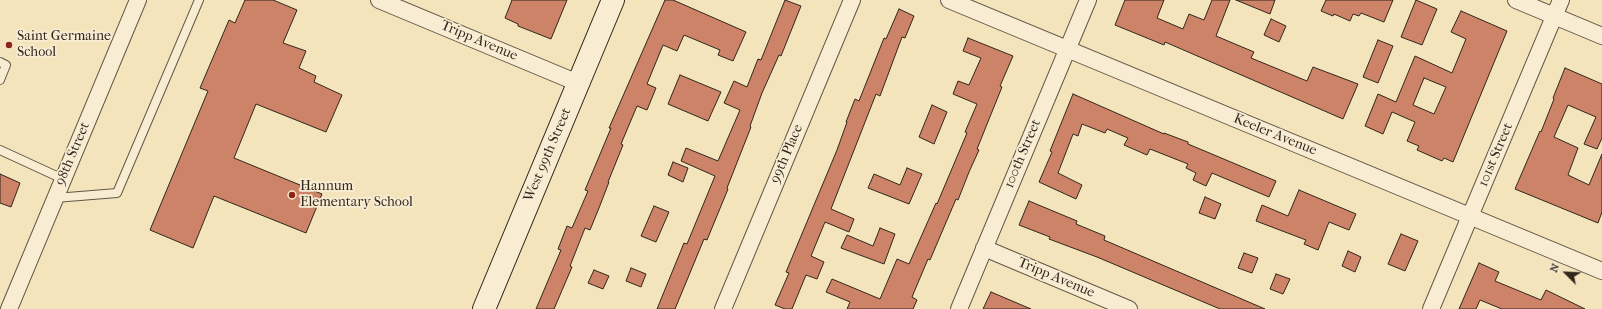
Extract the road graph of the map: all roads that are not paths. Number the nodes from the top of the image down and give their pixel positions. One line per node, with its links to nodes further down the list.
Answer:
1 (138, 0): 17 (street, 98th Street)
2 (199, 0): 18 (lane)
3 (379, 0): 15 (street, Tripp Avenue)
4 (612, 0): 15 (street, West 99th Street)
5 (852, 0): 24 (street, 99th Place)
6 (949, 0): 12 (street, Keeler Avenue)
7 (1088, 0): 12 (street, 100th Street)
8 (1516, 0): 10 (street)
9 (1560, 0): 10 (street, 101st Street)
10 (1554, 16): 11 (street); 19 (street, 101st Street)
11 (1602, 36)
12 (1067, 49): 19 (street, Keeler Avenue); 20 (street, 100th Street)
13 (0, 62): 14 (lane)
14 (0, 80)
15 (578, 83): 23 (street, West 99th Street)
16 (0, 150): 17 (lane)
17 (63, 179): 18 (street, 98th Street)
18 (55, 198): 22 (street, 98th Street)
19 (1470, 216): 21 (street, Keeler Avenue); 27 (street, 101st Street)
20 (984, 248): 25 (street, 100th Street); 26 (street, Tripp Avenue)
21 (1602, 271)
22 (9, 309)
23 (484, 309)
24 (723, 309)
25 (959, 309)
26 (1129, 309)
27 (1431, 309)

